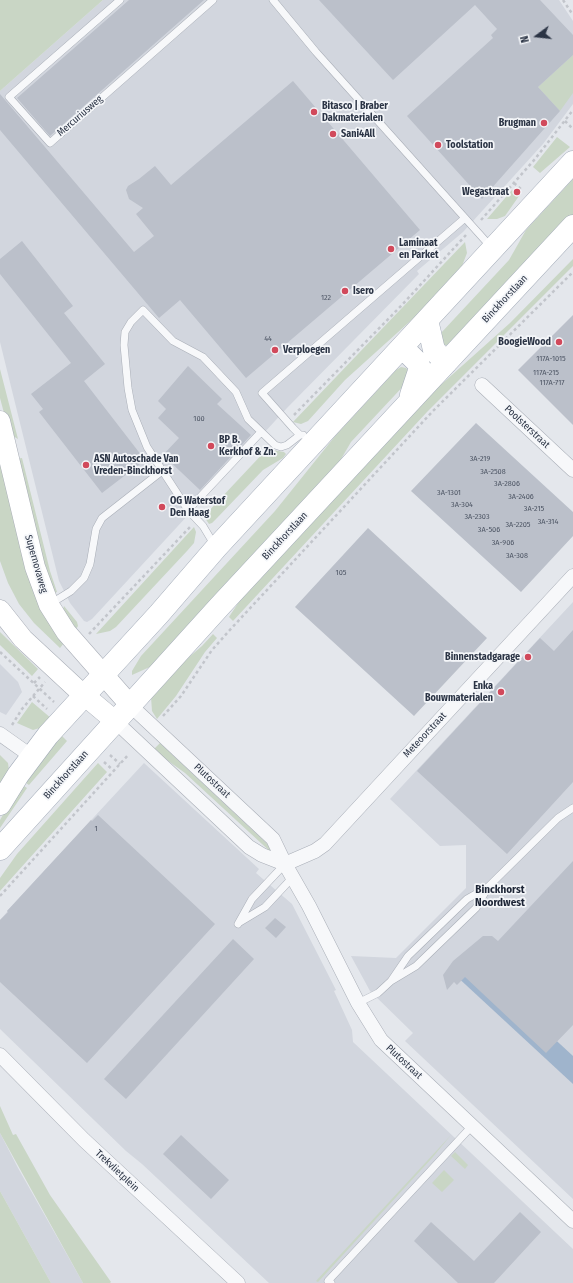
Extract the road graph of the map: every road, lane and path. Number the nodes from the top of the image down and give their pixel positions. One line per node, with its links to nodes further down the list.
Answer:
1 (120, 0): 2 (lane, Mercuriusweg)
2 (213, 0)
3 (273, 0): 12 (lane)
4 (563, 0): 5 (path)
5 (573, 15)
6 (573, 110): 7 (path)
7 (565, 121): 8 (path); 10 (path)
8 (573, 129)
9 (573, 163): 15 (main road)
10 (514, 183): 11 (path); 14 (path)
11 (522, 191)
12 (465, 218): 14 (lane); 23 (lane)
13 (573, 226): 19 (main road, Binckhorstlaan)
14 (474, 227): 15 (lane); 23 (path)
15 (493, 249): 17 (main road)
16 (573, 272): 42 (path)
17 (427, 320): 18 (main road); 19 (main road)
18 (402, 347): 21 (main road); 25 (main road)
19 (446, 363): 21 (main road, Binckhorstlaan)
20 (482, 385): 26 (street, Poolsterstraat)
21 (408, 404): 41 (main road, Binckhorstlaan)
22 (0, 421): 32 (main road, Supernovaweg)
23 (287, 422): 25 (lane)
24 (260, 432): 25 (lane); 27 (lane); 28 (lane)
25 (307, 438): 30 (main road)
26 (573, 470)
27 (162, 471): 28 (lane); 32 (lane)
28 (188, 510): 29 (lane)
29 (197, 518): 30 (lane); 34 (path)
30 (216, 548): 36 (main road)
31 (573, 576): 52 (street, Meteoorstraat)
32 (49, 605): 36 (main road, Supernovaweg)
33 (0, 610): 39 (main road)
34 (95, 629)
35 (0, 652): 38 (path)
36 (104, 674): 39 (main road); 41 (main road, Supernovaweg)
37 (48, 679): 38 (path)
38 (39, 688): 40 (path); 44 (path)
39 (84, 695): 43 (main road); 47 (main road)
40 (56, 704)
41 (130, 705): 43 (main road, Binckhorstlaan); 52 (street, Plutostraat)
42 (162, 718)
43 (115, 721): 51 (main road, Binckhorstlaan); 52 (street)
44 (2, 736): 47 (street)
45 (109, 753): 48 (path)
46 (130, 753): 48 (path)
47 (31, 756): 49 (main road)
48 (120, 764): 55 (path)
49 (0, 804)
50 (573, 808): 54 (lane)
51 (0, 849)
52 (284, 864): 53 (street, Plutostraat); 53 (lane)
53 (293, 877): 57 (street, Plutostraat)
54 (488, 887): 56 (lane); 56 (lane)
55 (0, 896)
56 (391, 981): 57 (lane)
57 (358, 1003): 59 (street, Plutostraat)
58 (0, 1055): 61 (street, Trekvlietplein)
59 (472, 1126): 60 (street, Plutostraat); 62 (lane)
60 (573, 1221)
61 (238, 1283)
62 (331, 1283)

